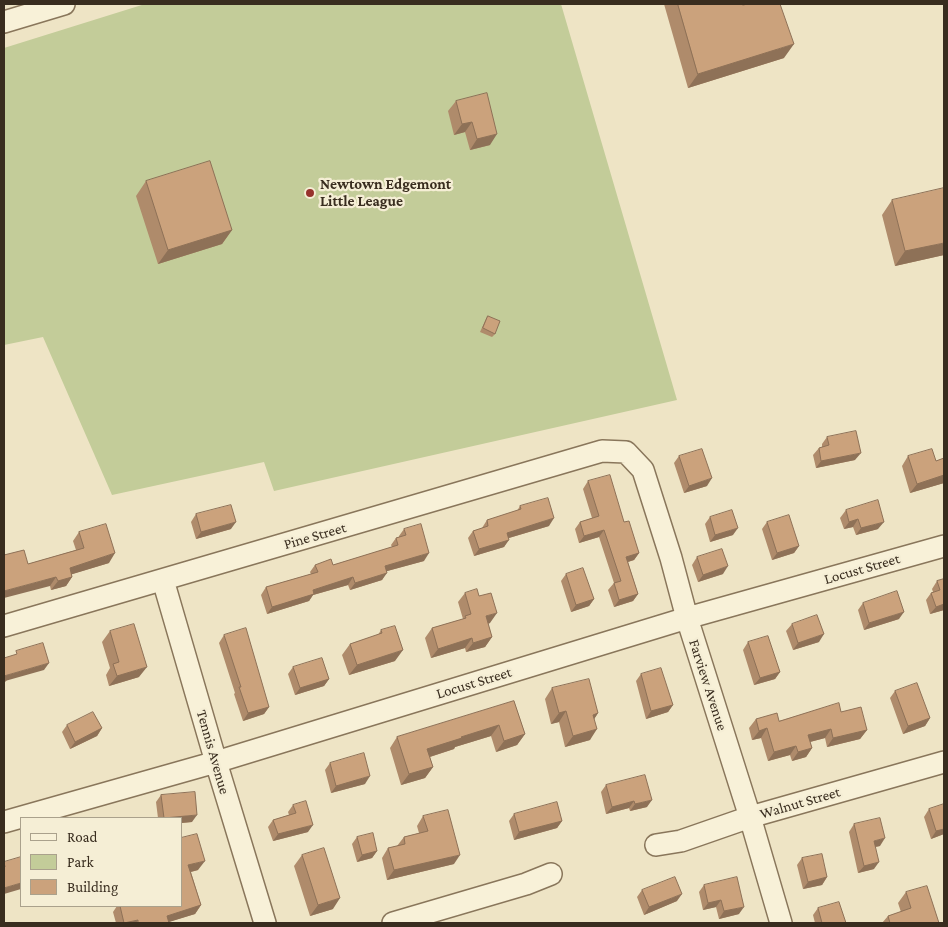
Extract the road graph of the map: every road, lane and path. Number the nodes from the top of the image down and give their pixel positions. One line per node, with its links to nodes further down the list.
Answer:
1 (64, 4): 2 (street)
2 (4, 22)
3 (626, 452): 5 (street, Pine Street); 6 (street, Farview Avenue)
4 (944, 546): 6 (street, Locust Street)
5 (164, 580): 7 (street, Pine Street); 8 (street, Tennis Avenue)
6 (687, 618): 8 (street, Locust Street); 12 (street, Farview Avenue)
7 (4, 626)
8 (216, 762): 11 (street, Locust Street); 16 (street, Tennis Avenue)
9 (944, 762): 12 (street, Walnut Street)
10 (20, 817): 13 (street, Locust Street)
11 (22, 817)
12 (750, 817): 14 (street, Walnut Street); 18 (street, Farview Avenue)
13 (4, 822)
14 (656, 845)
15 (551, 874): 17 (street)
16 (265, 923)
17 (393, 923)
18 (781, 923)

